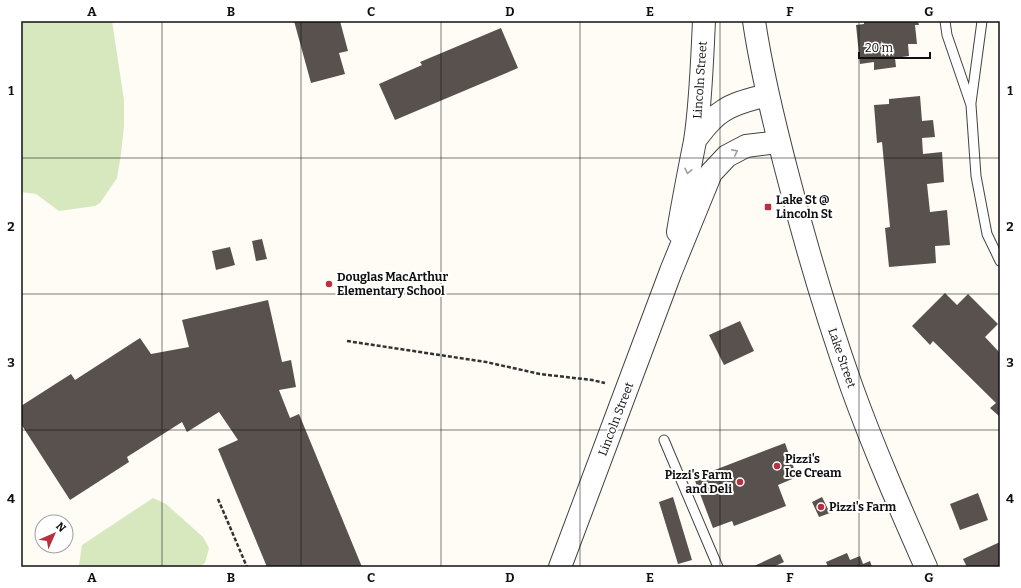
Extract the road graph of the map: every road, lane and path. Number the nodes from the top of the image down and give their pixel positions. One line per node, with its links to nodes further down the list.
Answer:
1 (704, 21): 7 (street, Lincoln Street)
2 (754, 21): 5 (street)
3 (945, 21): 6 (lane)
4 (982, 21): 6 (lane)
5 (767, 95): 7 (street, Lincoln Street); 8 (street)
6 (971, 105): 9 (lane)
7 (695, 140): 10 (street, Lincoln Street, one-way to 10)
8 (778, 142): 10 (street, Lincoln Street, one-way to 8); 18 (street, Lake Street)
9 (1000, 261)
10 (671, 271): 16 (street, Lincoln Street)
11 (347, 341): 12 (path)
12 (608, 384)
13 (664, 440): 17 (lane)
14 (218, 499): 15 (path)
15 (247, 567)
16 (560, 567)
17 (718, 567)
18 (926, 567)

